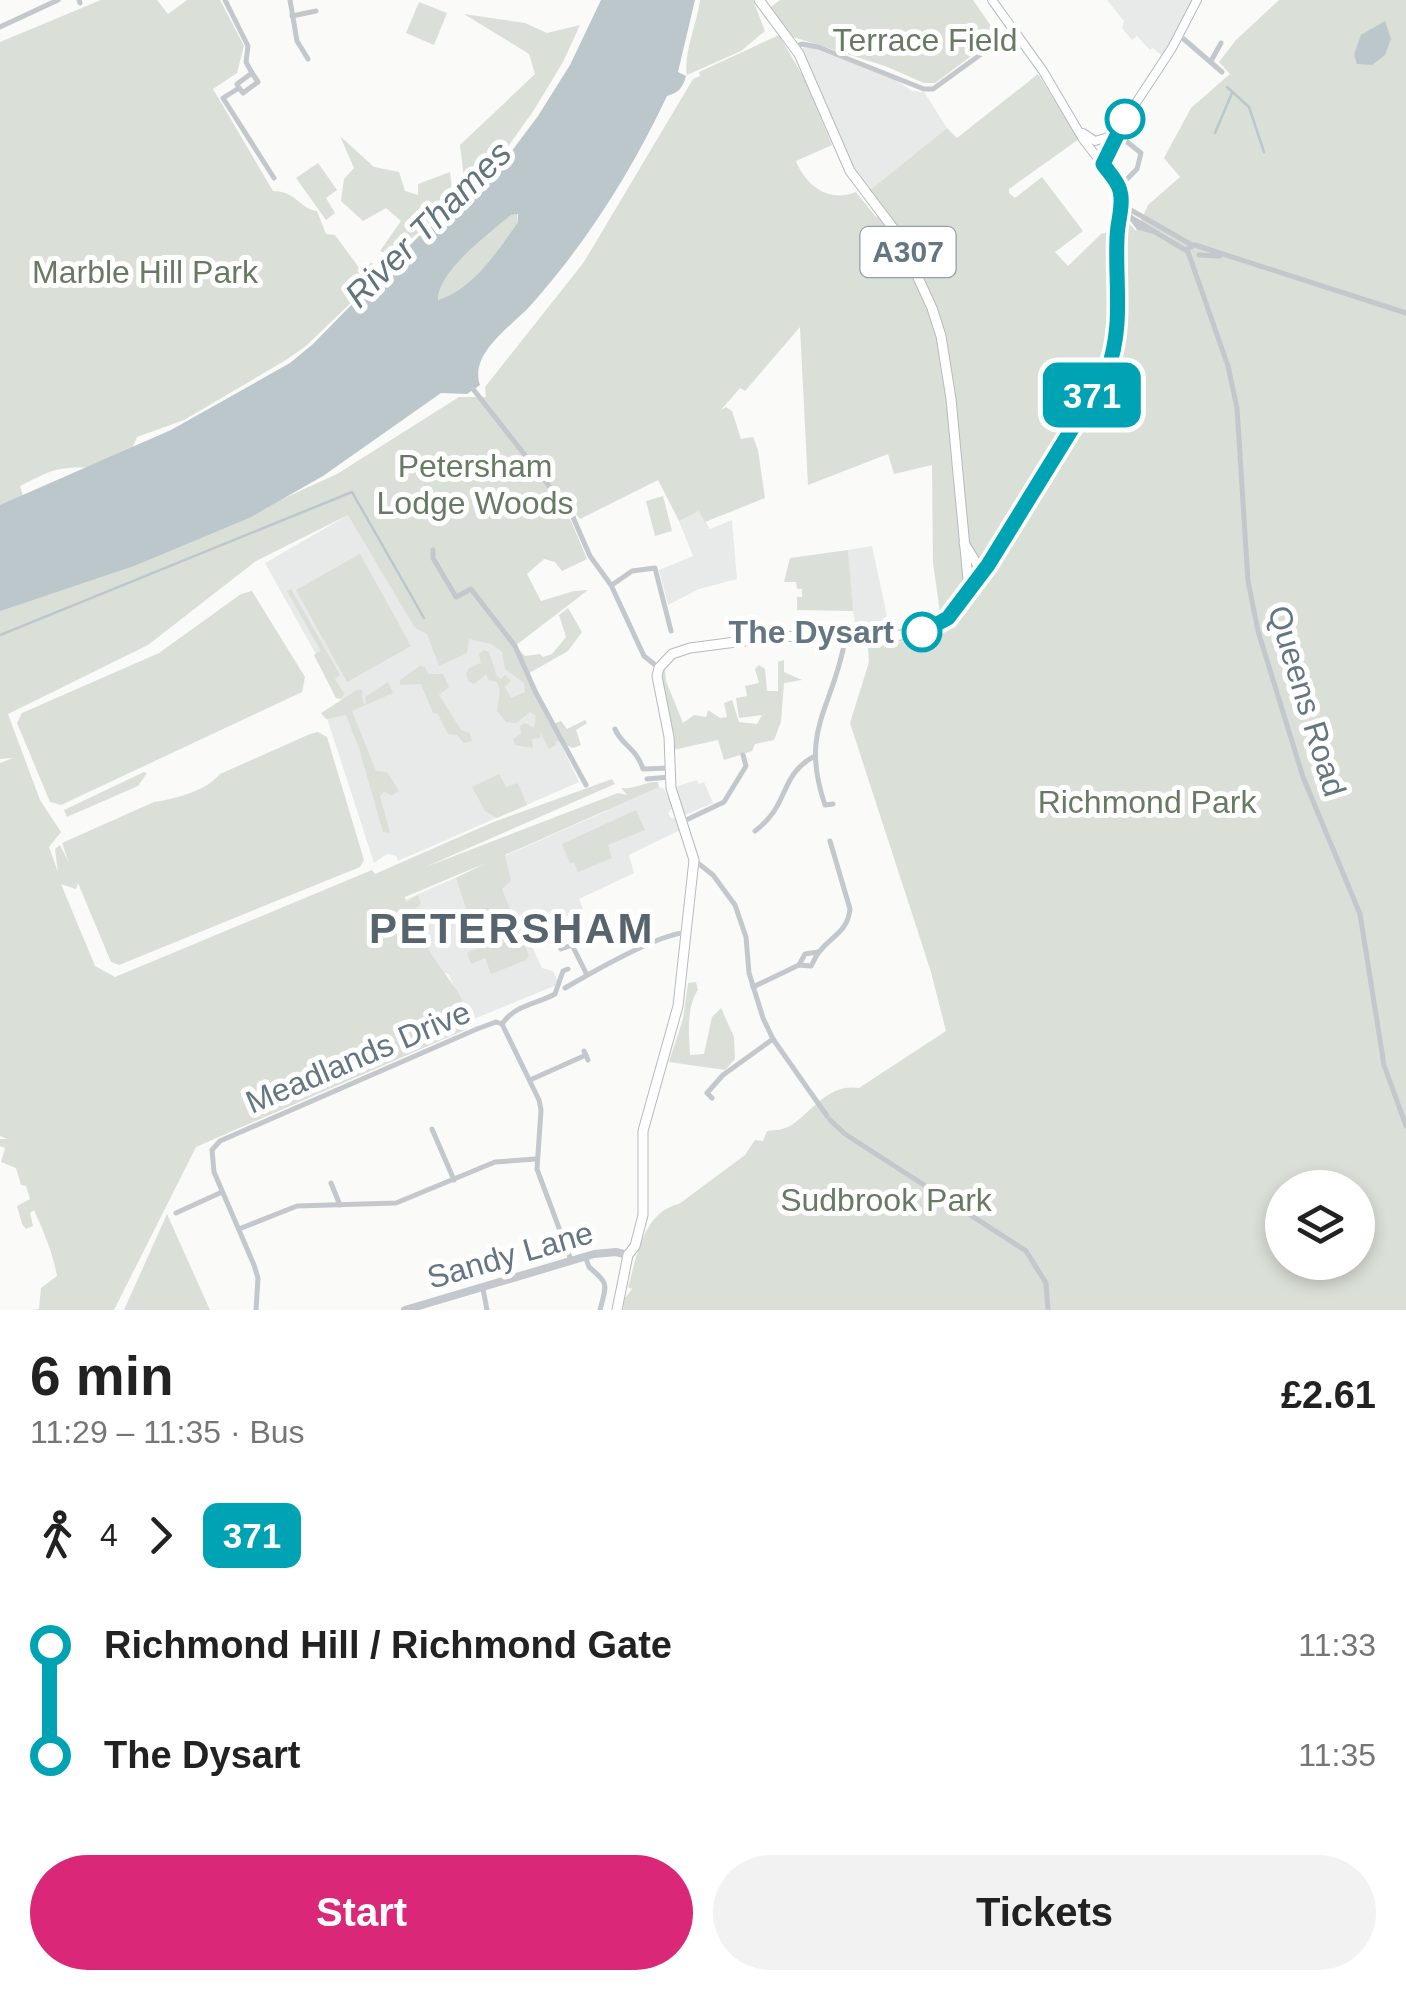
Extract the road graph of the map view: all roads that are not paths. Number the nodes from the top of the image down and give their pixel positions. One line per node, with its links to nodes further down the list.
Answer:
1 (58, 0): 9 (street)
2 (225, 0): 17 (street)
3 (290, 0): 8 (street)
4 (758, 0): 13 (main road, A307)
5 (992, 0): 10 (main road)
6 (1197, 0): 11 (main road)
7 (316, 11): 8 (street)
8 (292, 16): 14 (street)
9 (0, 27)
10 (1013, 30): 13 (street); 19 (main road)
11 (1179, 35): 15 (street); 20 (main road)
12 (1221, 43): 15 (street)
13 (794, 46): 28 (main road, A307)
14 (308, 59)
15 (1211, 61): 16 (street)
16 (1222, 72)
17 (252, 73): 18 (street); 18 (street)
18 (239, 88): 22 (street)
19 (1077, 126): 20 (main road); 21 (main road)
20 (1115, 134): 21 (main road); 23 (street)
21 (1103, 164): 24 (main road)
22 (274, 178)
23 (1127, 180)
24 (1122, 205): 25 (street); 25 (street); 30 (main road)
25 (1194, 252): 26 (street); 62 (street, Queens Road)
26 (1406, 313)
27 (473, 389): 31 (street)
28 (963, 540): 30 (main road); 32 (main road, A307)
29 (433, 550): 43 (street)
30 (988, 565): 32 (main road)
31 (611, 585): 33 (street); 35 (street)
32 (969, 590): 34 (main road)
33 (671, 630)
34 (845, 640): 35 (main road); 40 (street)
35 (658, 668): 41 (main road)
36 (615, 729): 37 (street)
37 (618, 738): 38 (street); 41 (street)
38 (607, 742)
39 (743, 756): 45 (street)
40 (813, 756): 44 (street); 46 (street)
41 (670, 773): 42 (street); 45 (main road)
42 (647, 780)
43 (586, 785)
44 (825, 806)
45 (684, 821): 48 (main road)
46 (754, 831)
47 (830, 842): 51 (street)
48 (694, 860): 49 (main road); 55 (street)
49 (686, 933): 54 (street, Meadlands Drive); 71 (main road)
50 (561, 949): 54 (street)
51 (818, 952): 52 (street); 52 (street)
52 (799, 965): 55 (street)
53 (568, 968): 56 (street)
54 (587, 975): 56 (street, Meadlands Drive)
55 (753, 987): 58 (street)
56 (562, 989): 57 (street, Meadlands Drive)
57 (502, 1024): 60 (street); 67 (street, Meadlands Drive)
58 (772, 1039): 61 (street); 80 (street)
59 (586, 1056): 60 (street)
60 (530, 1080): 64 (street)
61 (712, 1098)
62 (1406, 1126)
63 (432, 1128): 65 (street)
64 (536, 1160): 65 (street); 73 (street)
65 (454, 1180): 68 (street)
66 (331, 1182): 68 (street)
67 (222, 1192): 69 (street); 70 (street, Meadlands Drive)
68 (340, 1205): 70 (street)
69 (176, 1213)
70 (239, 1229): 75 (street, Meadlands Drive)
71 (628, 1255): 72 (street, Sandy Lane); 79 (main road)
72 (585, 1256): 73 (street, Sandy Lane); 78 (street)
73 (572, 1260): 74 (street, Sandy Lane)
74 (484, 1289): 76 (street, Sandy Lane); 77 (street)
75 (256, 1310)
76 (405, 1310)
77 (487, 1310)
78 (600, 1310)
79 (618, 1310)
80 (1048, 1310)

